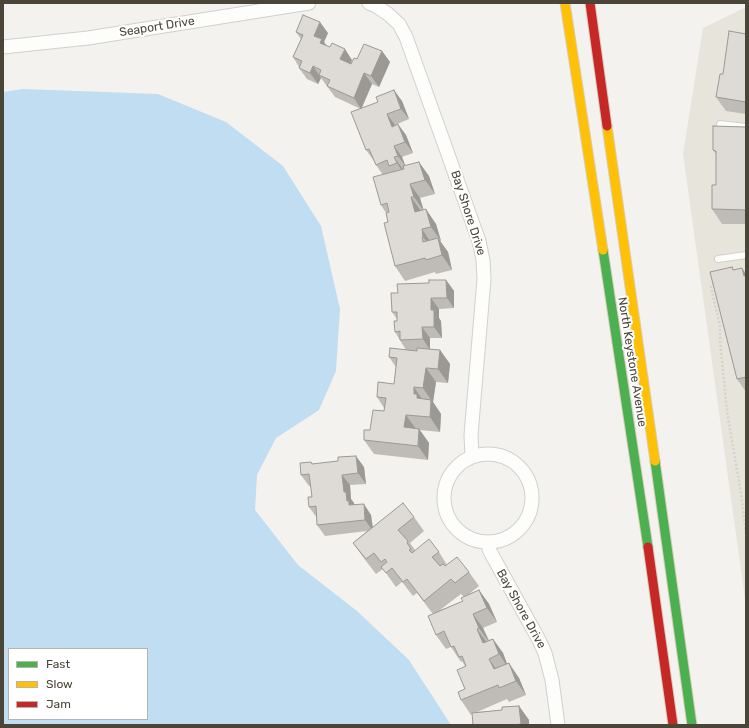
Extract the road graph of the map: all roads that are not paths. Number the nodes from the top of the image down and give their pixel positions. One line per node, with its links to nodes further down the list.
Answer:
1 (309, 3): 5 (street, Seaport Drive)
2 (369, 3): 10 (street, Bay Shore Drive)
3 (565, 3): 13 (main road, North Keystone Avenue)
4 (590, 3): 14 (main road, North Keystone Avenue)
5 (3, 47)
6 (720, 124): 7 (lane)
7 (746, 127)
8 (746, 255): 9 (lane)
9 (718, 259)
10 (472, 457): 11 (street); 11 (street)
11 (489, 542): 12 (street, Bay Shore Drive)
12 (558, 725)
13 (673, 725)
14 (692, 725)

